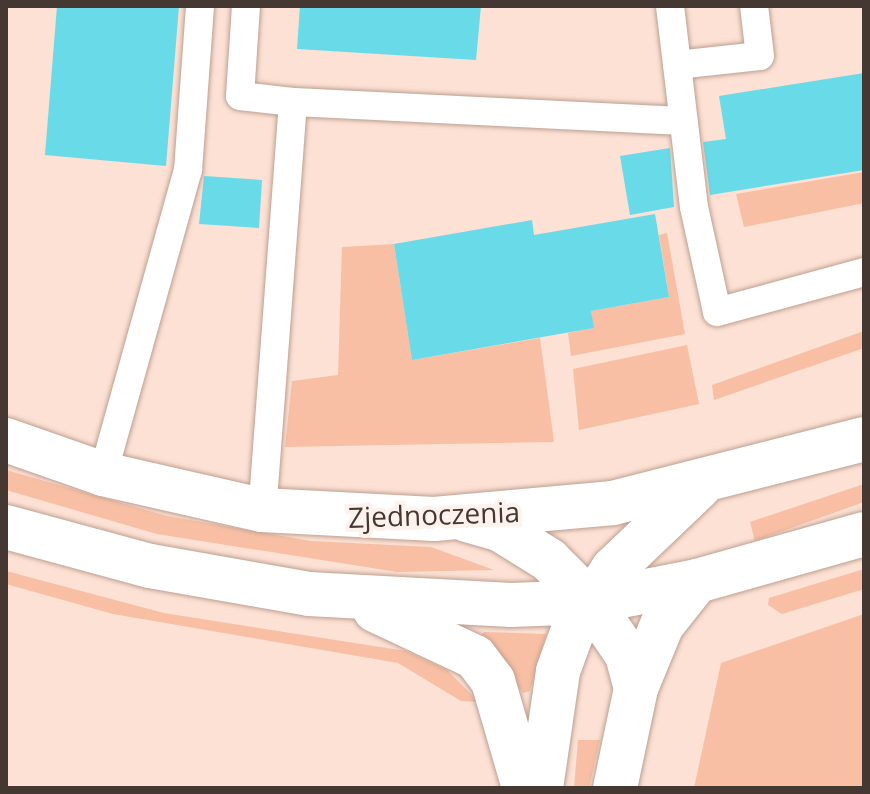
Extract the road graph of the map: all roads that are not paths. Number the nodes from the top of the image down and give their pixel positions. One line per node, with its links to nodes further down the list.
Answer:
1 (200, 6): 11 (lane)
2 (246, 6): 6 (lane)
3 (670, 6): 5 (lane)
4 (754, 6): 5 (lane)
5 (677, 65): 7 (lane)
6 (293, 102): 7 (lane); 13 (lane)
7 (684, 121): 8 (lane)
8 (864, 272)
9 (864, 439): 12 (main road, Zjednoczenia)
10 (6, 440): 11 (main road, Zjednoczenia)
11 (103, 474): 13 (main road, Zjednoczenia)
12 (702, 485): 14 (main road, Zjednoczenia); 19 (main road)
13 (262, 510): 14 (main road, Zjednoczenia)
14 (458, 518): 19 (main road)
15 (6, 527): 18 (main road)
16 (864, 534): 17 (main road)
17 (697, 581): 19 (main road); 20 (main road)
18 (351, 599): 19 (main road); 21 (main road)
19 (591, 602): 20 (main road); 22 (main road)
20 (636, 688): 23 (main road)
21 (524, 788)
22 (541, 788)
23 (615, 788)

